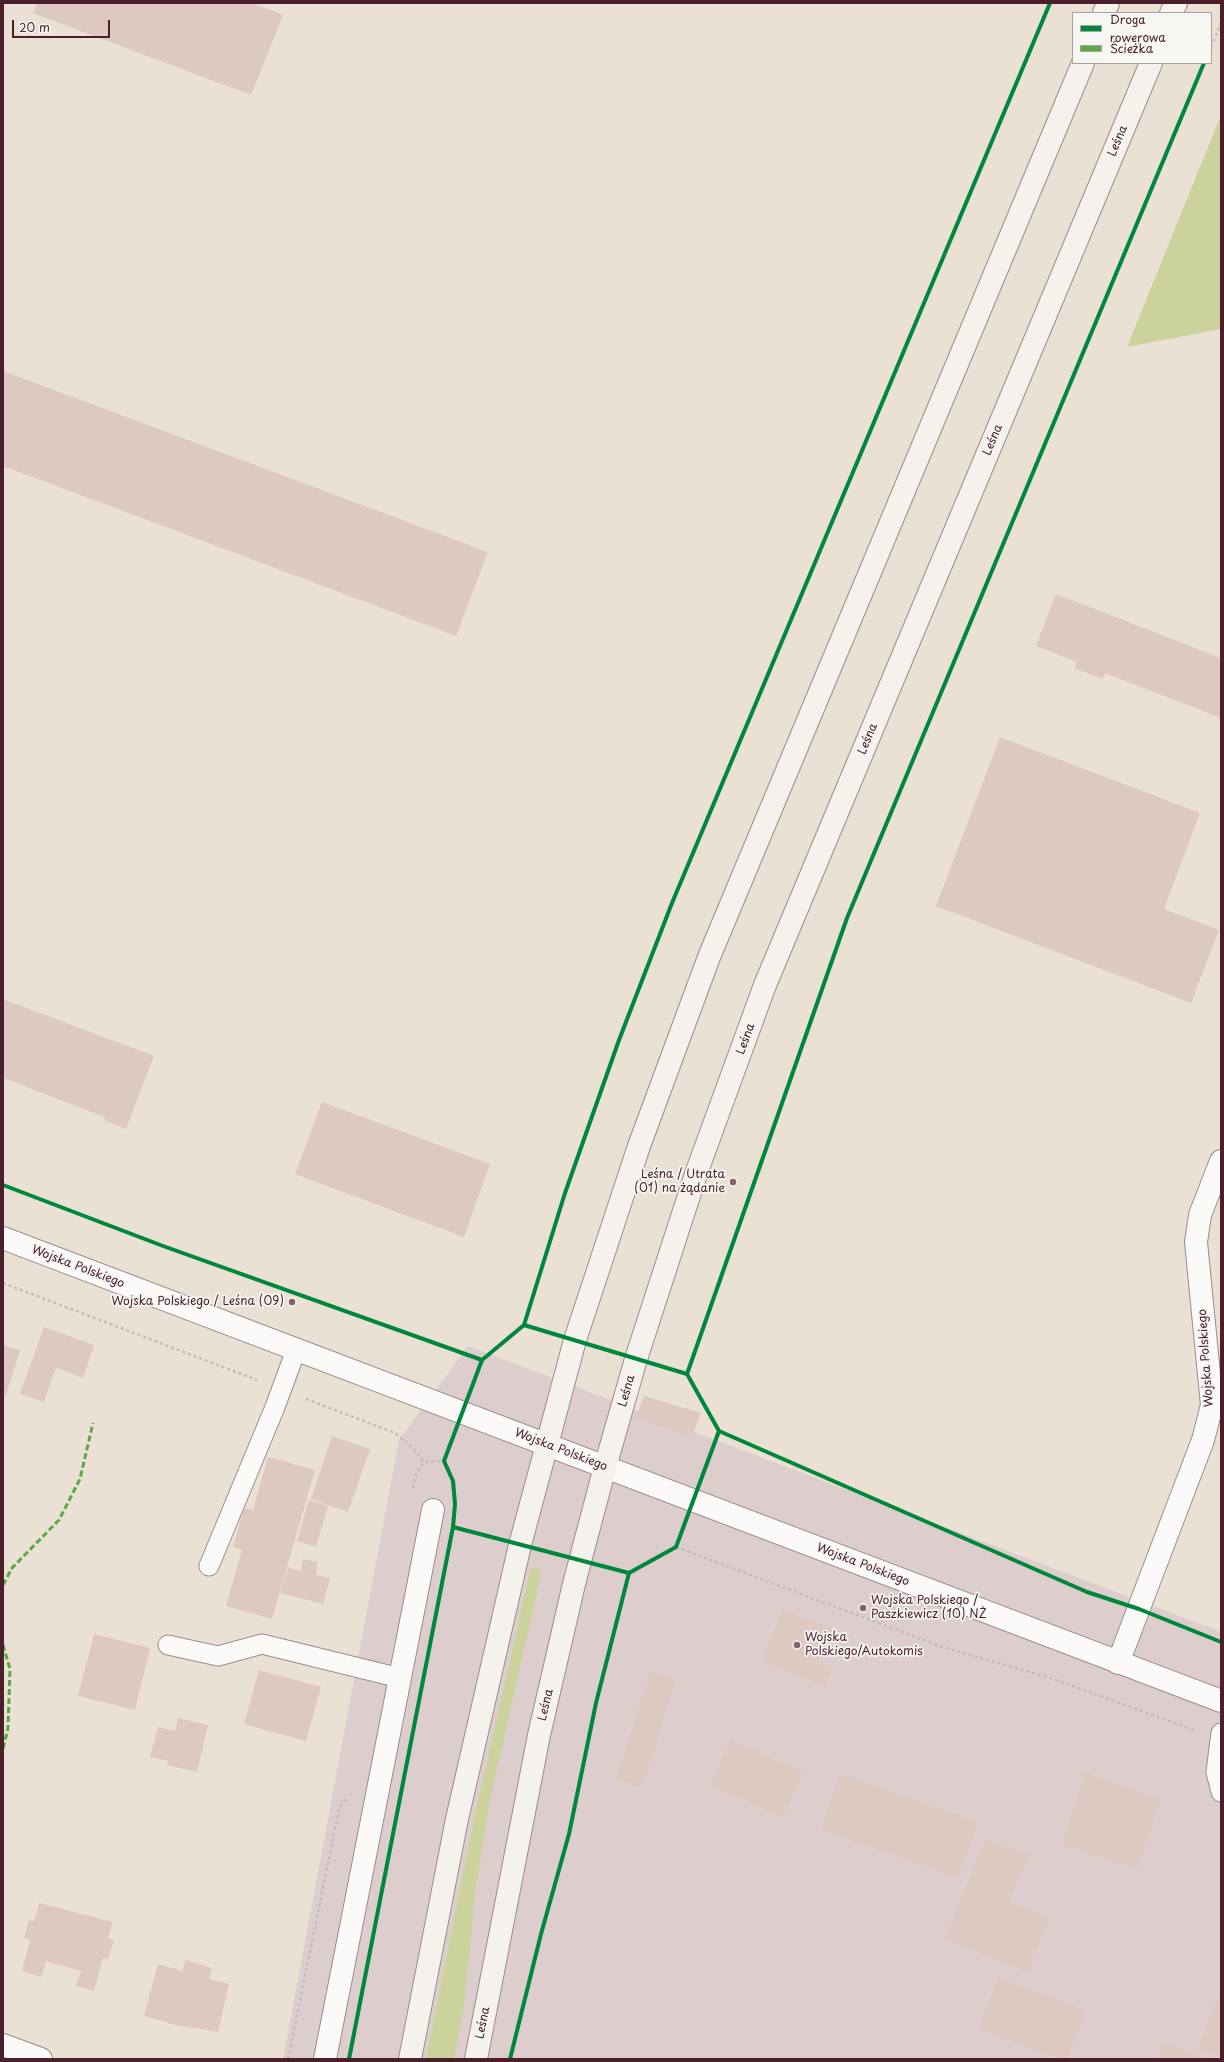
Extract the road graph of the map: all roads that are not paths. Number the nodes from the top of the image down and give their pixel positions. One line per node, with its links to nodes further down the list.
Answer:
1 (1176, 3): 2 (main road)
2 (1172, 12)
3 (1083, 64): 8 (main road)
4 (1150, 64): 9 (main road, Leśna)
5 (1221, 1161): 13 (street, Wojska Polskiego)
6 (3, 1238): 7 (street, Wojska Polskiego)
7 (296, 1350): 8 (street, Wojska Polskiego); 11 (lane)
8 (546, 1444): 9 (street, Wojska Polskiego); 21 (main road)
9 (605, 1467): 13 (street, Wojska Polskiego); 22 (main road, Leśna)
10 (433, 1510): 14 (street)
11 (209, 1566)
12 (168, 1645): 14 (lane)
13 (1118, 1663): 15 (street, Wojska Polskiego)
14 (400, 1678): 20 (street)
15 (1221, 1701)
16 (1221, 1737): 17 (lane)
17 (1221, 1792)
18 (3, 2044): 19 (street)
19 (41, 2059)
20 (325, 2059)
21 (410, 2059)
22 (476, 2059)

